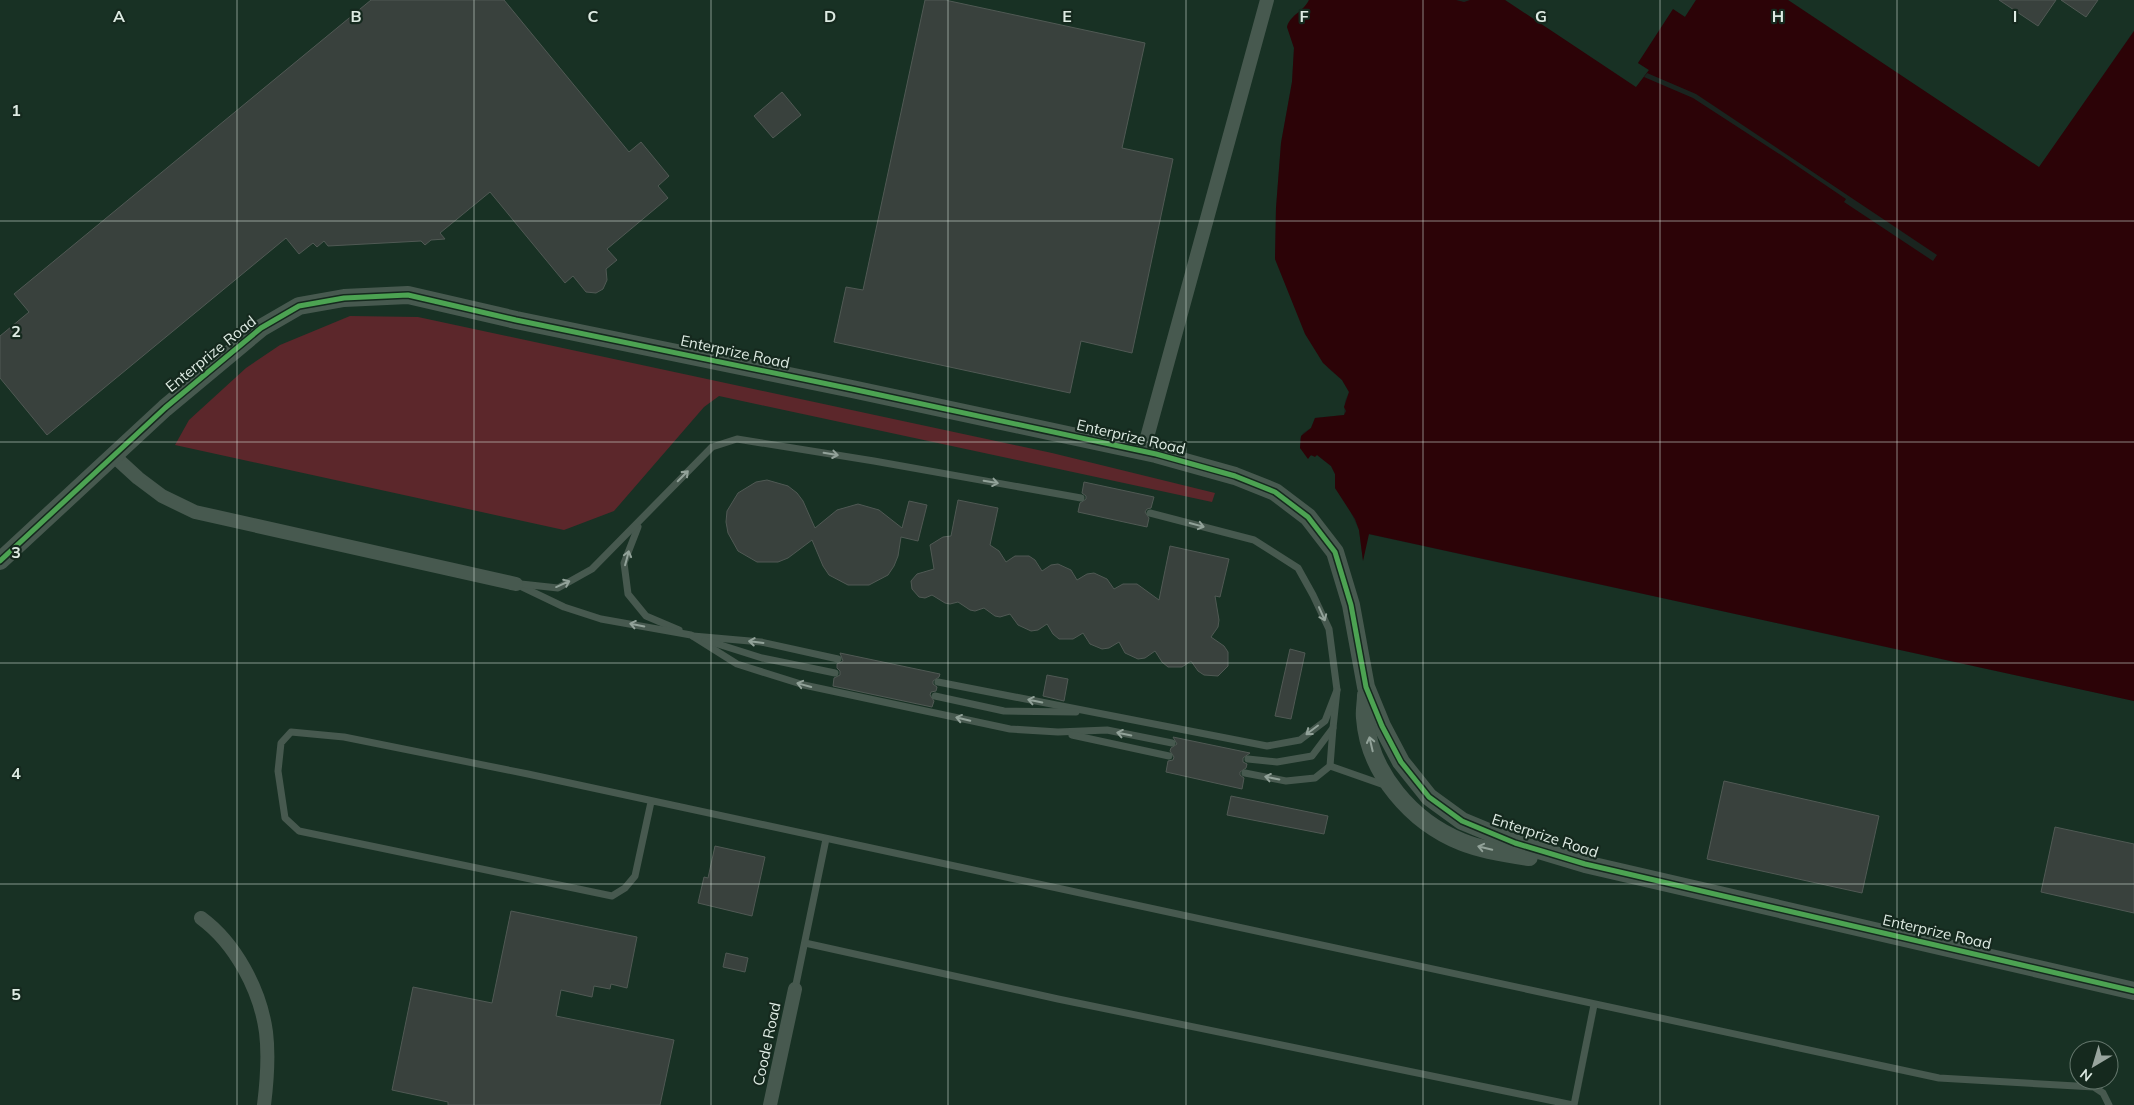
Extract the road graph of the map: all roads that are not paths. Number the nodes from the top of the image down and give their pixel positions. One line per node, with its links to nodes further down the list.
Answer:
1 (1268, 0): 2 (street, Enterprize Road)
2 (1143, 452): 3 (street, Enterprize Road); 13 (street, Enterprize Road)
3 (114, 456): 7 (street, Enterprize Road); 8 (street)
4 (1081, 498): 6 (lane, one-way to 4)
5 (1150, 513): 14 (lane, one-way to 14)
6 (639, 523): 8 (lane, one-way to 6); 9 (lane, one-way to 6)
7 (0, 561)
8 (516, 584): 9 (lane, one-way to 8)
9 (692, 636): 10 (lane, one-way to 9); 11 (lane); 18 (lane, one-way to 9)
10 (838, 659)
11 (836, 673)
12 (938, 682): 16 (lane, one-way to 12)
13 (1366, 687): 24 (street, Enterprize Road, one-way to 13); 27 (street, Enterprize Road)
14 (1337, 690): 16 (lane, one-way to 16); 17 (lane)
15 (935, 696): 16 (lane)
16 (1094, 712)
17 (1333, 728): 21 (lane); 22 (lane)
18 (1058, 732): 19 (lane, one-way to 18); 20 (lane)
19 (1172, 742)
20 (1169, 756)
21 (1248, 759)
22 (1330, 766): 23 (lane, one-way to 23); 24 (lane)
23 (1245, 773)
24 (1392, 788): 27 (street, Enterprize Road, one-way to 24)
25 (651, 802): 25 (lane); 26 (lane)
26 (826, 839): 29 (lane); 32 (lane)
27 (1585, 864): 31 (street, Enterprize Road)
28 (201, 918): 33 (street)
29 (805, 943): 30 (lane); 35 (lane)
30 (795, 989): 34 (street, Coode Road)
31 (2134, 991)
32 (1594, 1005): 35 (lane); 36 (lane)
33 (264, 1105)
34 (770, 1105)
35 (1574, 1105)
36 (2109, 1105)

